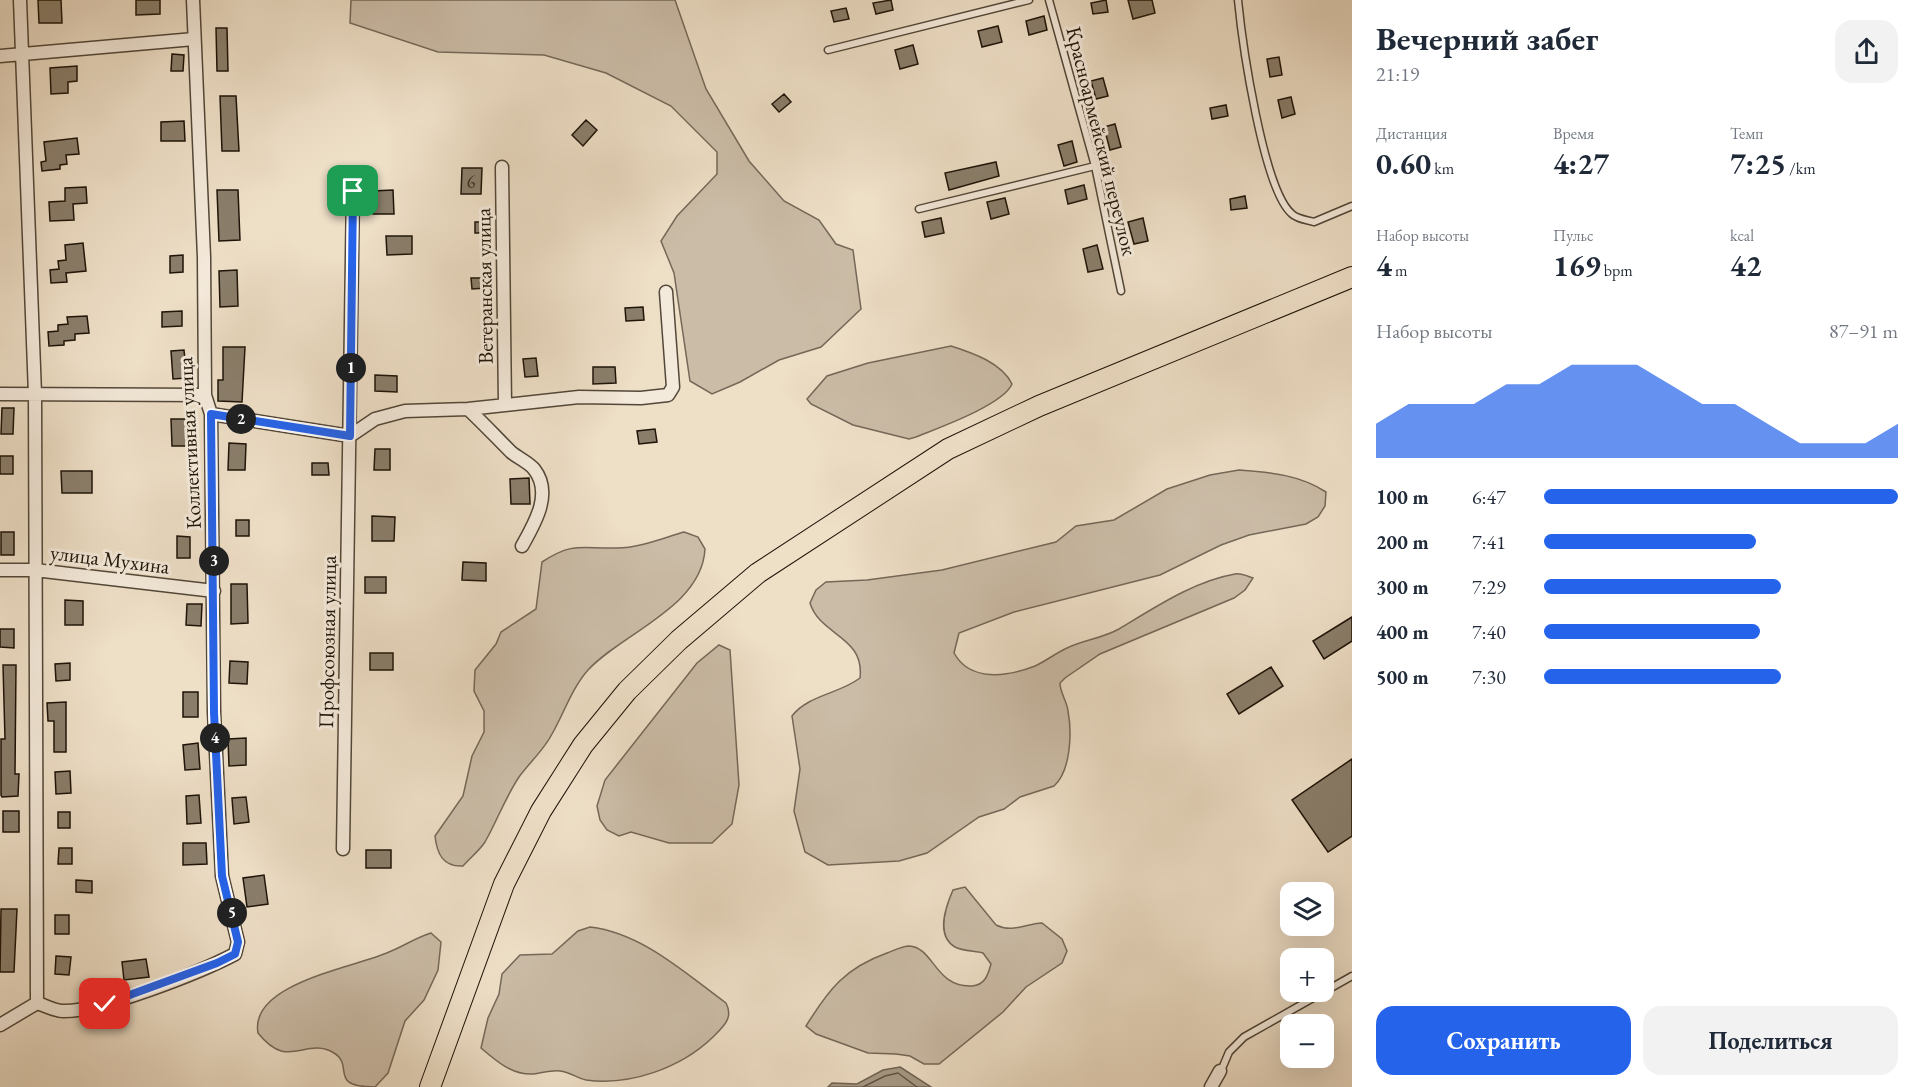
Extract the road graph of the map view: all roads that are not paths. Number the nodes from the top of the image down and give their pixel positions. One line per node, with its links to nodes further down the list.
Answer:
1 (20, 0): 8 (street)
2 (193, 0): 6 (street, Коллективная улица)
3 (1029, 0): 7 (lane)
4 (1049, 0): 10 (lane, Красноармейский переулок)
5 (1238, 0): 13 (lane)
6 (194, 39): 8 (street); 20 (street, Коллективная улица)
7 (828, 50)
8 (21, 54): 9 (street); 19 (street)
9 (0, 56)
10 (1095, 166): 14 (lane); 16 (lane, Красноармейский переулок)
11 (502, 167): 21 (street, Ветеранская улица)
12 (353, 191): 24 (street, Профсоюзная улица)
13 (1352, 206)
14 (919, 209)
15 (1352, 277): 34 (main road)
16 (1121, 291)
17 (666, 292): 21 (street)
18 (0, 394): 19 (street)
19 (35, 394): 20 (street); 27 (street)
20 (205, 395): 23 (street, Коллективная улица)
21 (505, 405): 22 (street)
22 (468, 409): 24 (street); 25 (street)
23 (211, 414): 24 (street); 28 (street, Коллективная улица)
24 (350, 436): 29 (street, Профсоюзная улица)
25 (522, 546)
26 (0, 570): 27 (street, улица Мухина)
27 (35, 570): 28 (street, улица Мухина); 31 (street)
28 (214, 591): 31 (street, Коллективная улица)
29 (343, 849)
30 (1352, 976): 33 (lane)
31 (37, 1003): 32 (street)
32 (0, 1025)
33 (1220, 1071): 35 (street)
34 (430, 1087)
35 (1211, 1087)

